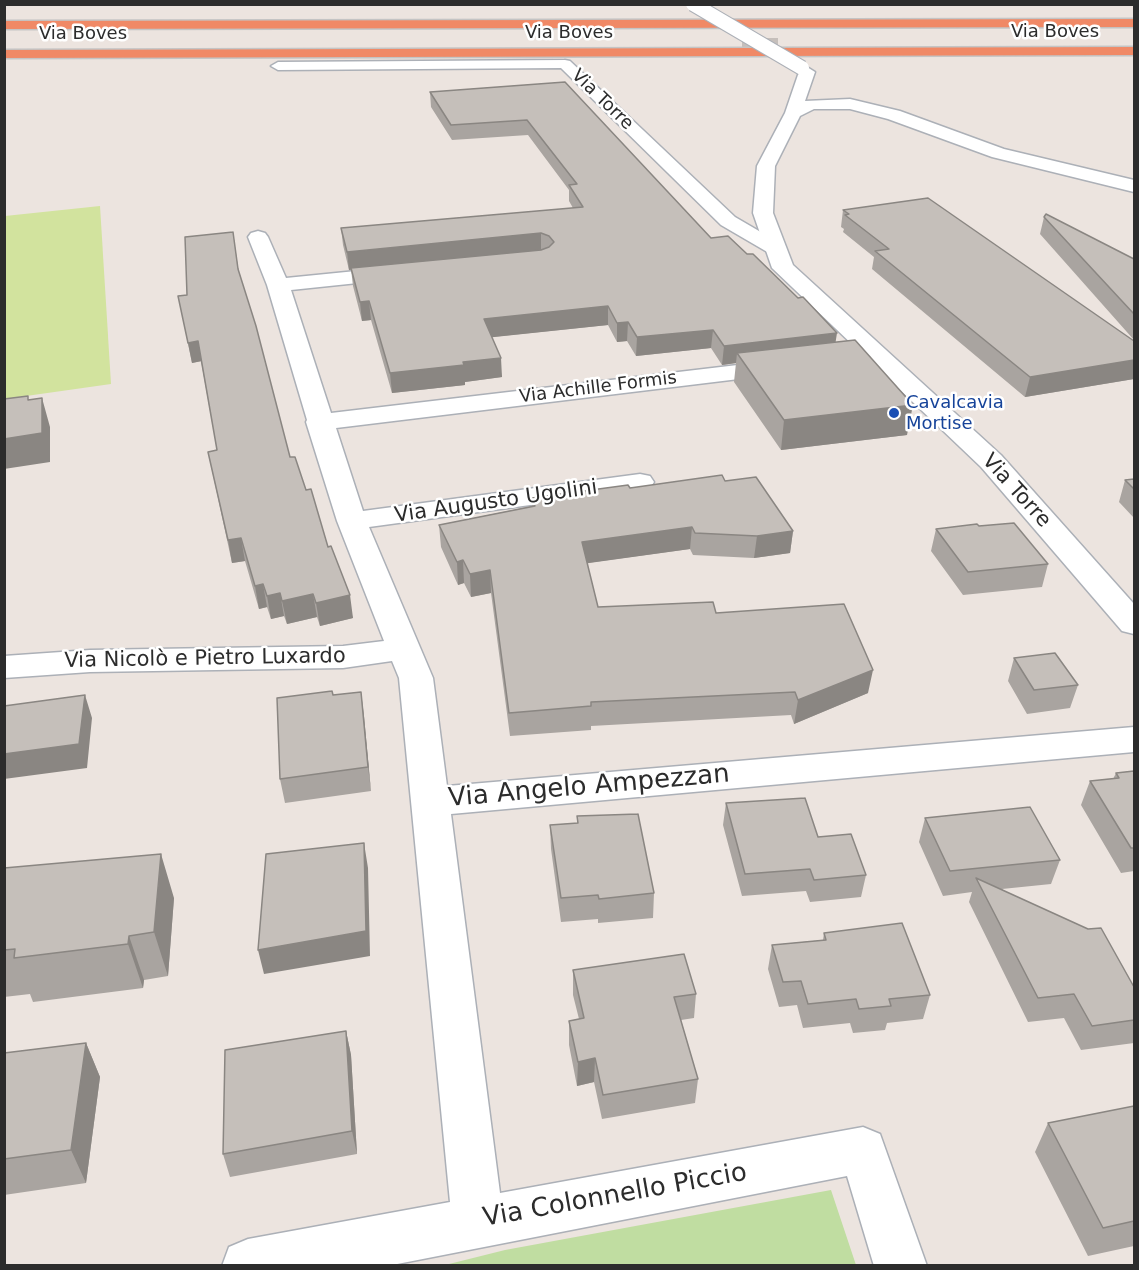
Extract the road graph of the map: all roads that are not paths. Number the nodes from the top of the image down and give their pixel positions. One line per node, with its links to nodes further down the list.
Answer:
1 (693, 4): 14 (street, bridge)
2 (1134, 13): 3 (highway)
3 (4, 15)
4 (1134, 23): 5 (highway)
5 (4, 25)
6 (1134, 44): 8 (highway, Via Boves)
7 (742, 45): 9 (highway, Via Boves)
8 (783, 45)
9 (4, 46)
10 (1134, 51): 11 (highway, Via Boves)
11 (4, 54)
12 (278, 66): 18 (street, Via Torre)
13 (836, 87): 15 (street)
14 (793, 113): 15 (street); 18 (street)
15 (894, 115): 16 (street)
16 (1134, 186)
17 (258, 237): 20 (street)
18 (779, 259): 21 (street, Via Torre)
19 (427, 270): 20 (street)
20 (278, 285): 24 (street)
21 (877, 356): 22 (street); 27 (street, Via Torre)
22 (844, 360)
23 (802, 365): 24 (street, Via Achille Formis)
24 (319, 422): 26 (street)
25 (640, 482): 26 (street, Via Augusto Ugolini)
26 (352, 521): 28 (street)
27 (1134, 624)
28 (405, 649): 29 (street, Via Nicolò e Pietro Luxardo); 31 (street)
29 (4, 667)
30 (1134, 739): 31 (street, Via Angelo Ampezzan)
31 (429, 802): 32 (street, Via Angelo Ampezzan)
32 (478, 1222): 33 (street, Via Colonnello Piccio); 34 (street, Via Colonnello Piccio)
33 (248, 1266)
34 (901, 1266)

